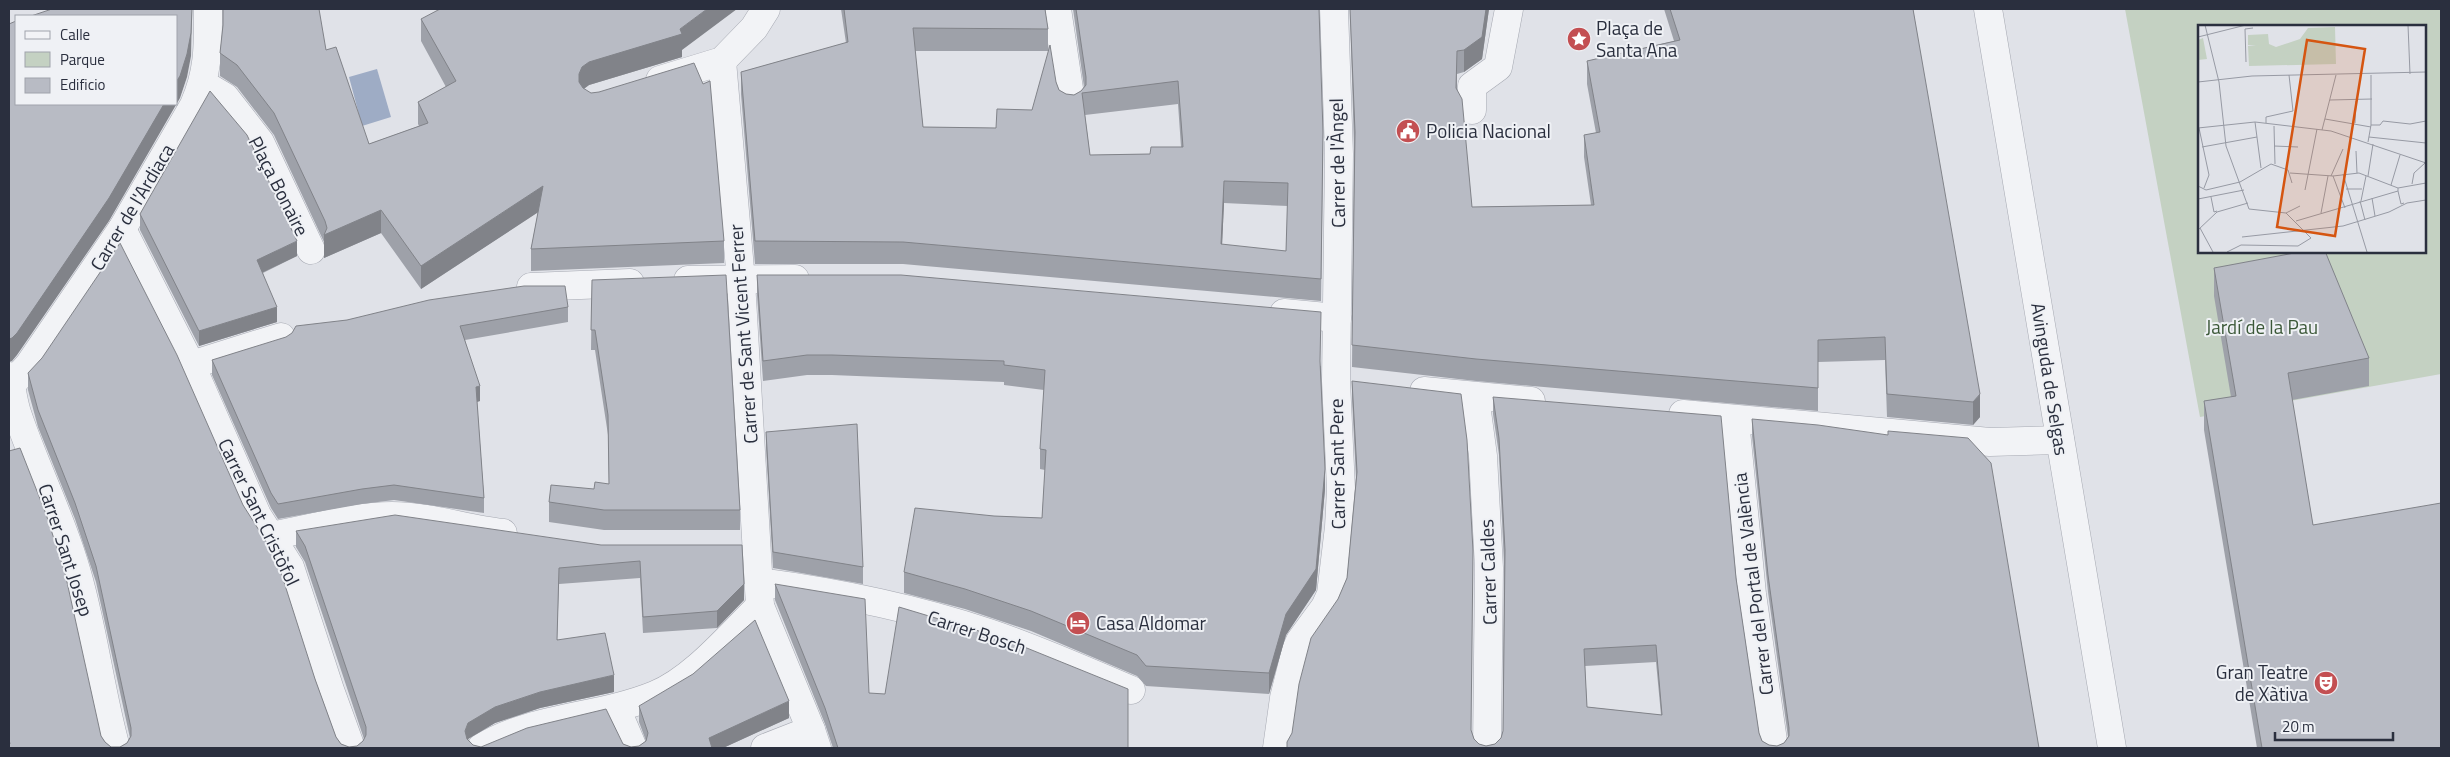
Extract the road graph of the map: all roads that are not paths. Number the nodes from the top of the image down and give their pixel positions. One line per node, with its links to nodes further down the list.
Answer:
1 (208, 9): 8 (street, Carrer de l'Ardiaca)
2 (766, 9): 7 (street)
3 (1057, 9): 10 (street)
4 (1334, 9): 18 (street, Carrer de l'Àngel)
5 (1509, 9): 11 (street)
6 (1988, 9): 29 (street, Avinguda de Selgas)
7 (722, 61): 9 (street); 15 (street, Carrer de Sant Vicent Ferrer)
8 (203, 84): 12 (street, Carrer de l'Ardiaca); 13 (street, Plaça Bonaire)
9 (640, 86)
10 (1071, 102)
11 (1472, 110)
12 (122, 229): 20 (street, Carrer Sant Cristòfol); 22 (street, Carrer de l'Ardiaca)
13 (311, 250)
14 (818, 278): 15 (street)
15 (741, 281): 16 (street); 33 (street, Carrer de Sant Vicent Ferrer)
16 (531, 287)
17 (1259, 310): 18 (street)
18 (1337, 318): 21 (street, Carrer Sant Pere)
19 (281, 337): 20 (street)
20 (191, 365): 30 (street, Carrer Sant Cristòfol)
21 (1336, 381): 23 (street); 43 (street, Carrer Sant Pere)
22 (10, 383): 38 (street, Carrer Sant Josep)
23 (1364, 384)
24 (1401, 388): 25 (street)
25 (1476, 397): 26 (street); 44 (street, Carrer Caldes)
26 (1552, 403)
27 (1658, 412): 28 (street)
28 (1735, 420): 29 (street); 45 (street, Carrer del Portal de València)
29 (2060, 440): 46 (street, Avinguda de Selgas)
30 (270, 536): 31 (street); 39 (street, Carrer Sant Cristòfol)
31 (532, 537)
32 (728, 546): 33 (street)
33 (756, 546): 34 (street, Carrer de Sant Vicent Ferrer)
34 (759, 594): 35 (street, Carrer Bosch); 36 (street); 37 (street, Carrer de Sant Vicent Ferrer)
35 (1131, 690)
36 (616, 708): 40 (street); 41 (street)
37 (814, 739): 42 (street)
38 (116, 748)
39 (352, 748)
40 (481, 748)
41 (633, 748)
42 (765, 748)
43 (1277, 748)
44 (1487, 748)
45 (1771, 748)
46 (2112, 748)

